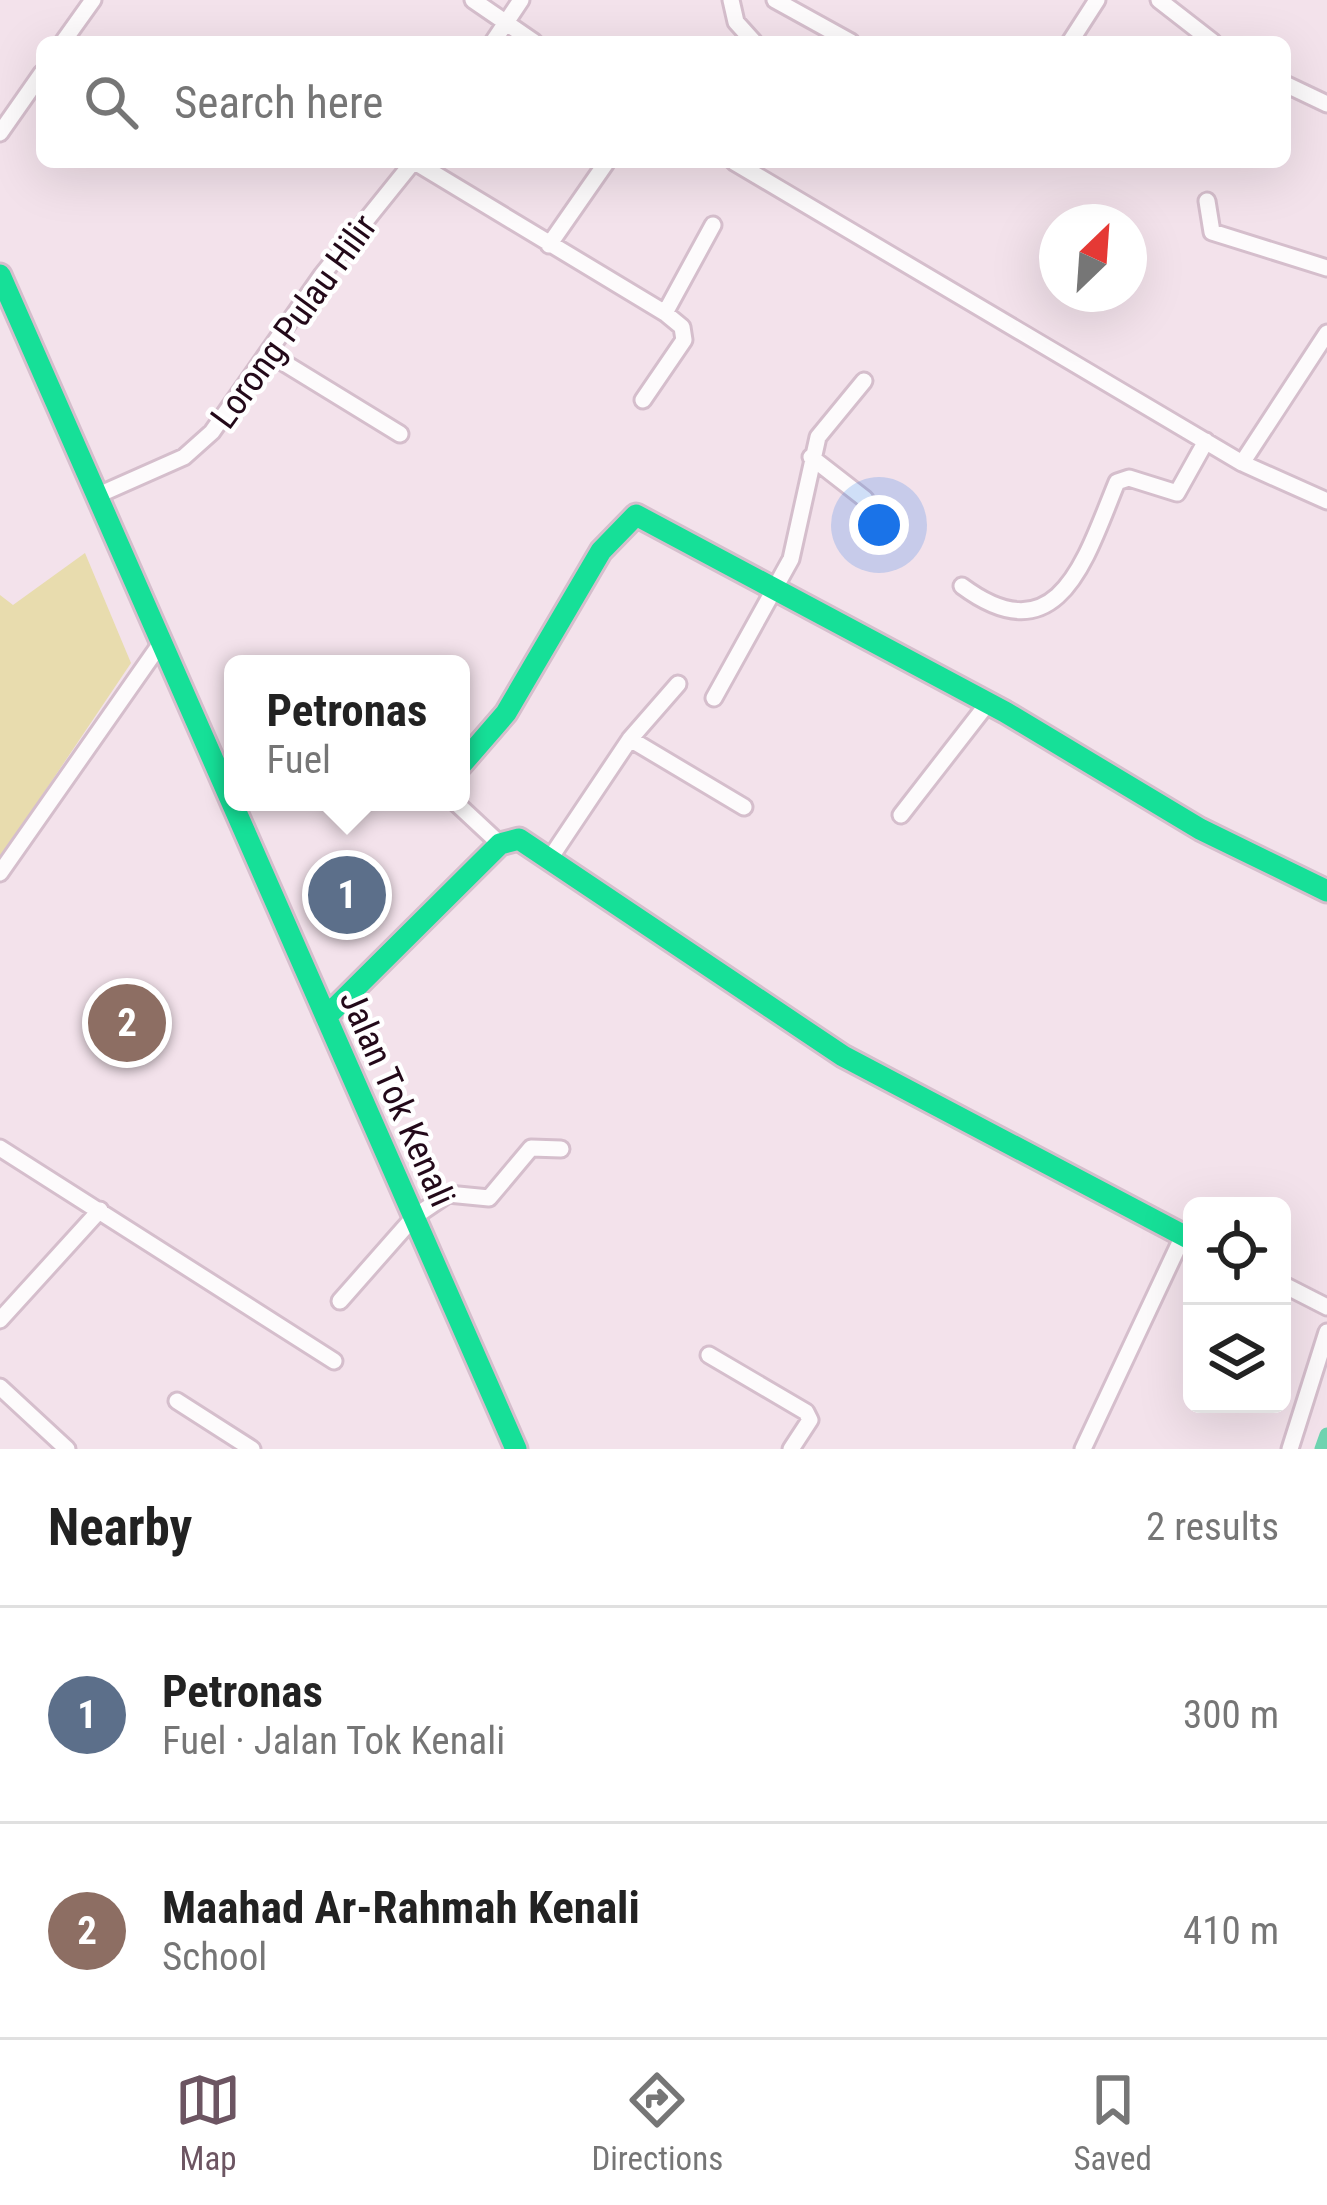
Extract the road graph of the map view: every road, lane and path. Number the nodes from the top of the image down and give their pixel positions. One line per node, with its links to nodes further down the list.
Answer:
1 (92, 0): 9 (street)
2 (473, 0): 8 (street)
3 (521, 0): 8 (street)
4 (731, 0): 12 (street)
5 (775, 0): 13 (street)
6 (1097, 0): 14 (street)
7 (1159, 0): 15 (street)
8 (505, 22): 10 (street); 11 (street)
9 (67, 36)
10 (497, 36)
11 (525, 36)
12 (749, 36)
13 (840, 36)
14 (1074, 36)
15 (1205, 36)
16 (36, 82): 19 (street)
17 (1291, 87): 18 (street)
18 (1327, 104)
19 (0, 133)
20 (409, 168): 32 (street, Lorong Pulau Hilir)
21 (424, 168): 26 (street)
22 (602, 168): 26 (street)
23 (744, 168): 36 (street)
24 (1207, 202): 27 (street)
25 (713, 225): 30 (street)
26 (549, 245): 30 (street)
27 (1327, 268)
28 (0, 275): 29 (street, Jalan Tok Kenali)
29 (6, 310): 39 (street, Jalan Tok Kenali)
30 (665, 313): 34 (street)
31 (1324, 342): 38 (street)
32 (268, 353): 35 (street); 39 (street, Lorong Pulau Hilir)
33 (864, 381): 37 (street)
34 (643, 400)
35 (400, 434)
36 (1206, 441): 38 (street); 42 (street)
37 (811, 457): 40 (street); 43 (street)
38 (1242, 463): 41 (street)
39 (96, 496): 44 (street, Jalan Tok Kenali)
40 (865, 499)
41 (1327, 501)
42 (962, 586)
43 (777, 590): 46 (street); 47 (street); 49 (street)
44 (161, 643): 50 (street, Jalan Tok Kenali); 57 (street)
45 (678, 684): 48 (street)
46 (714, 698)
47 (988, 703): 54 (street); 58 (street)
48 (630, 739): 51 (street); 56 (street)
49 (470, 754)
50 (224, 786)
51 (744, 807)
52 (235, 811): 59 (street, Jalan Tok Kenali)
53 (464, 811): 55 (street)
54 (901, 815)
55 (500, 844): 56 (street); 59 (street)
56 (549, 860): 64 (street)
57 (0, 873)
58 (1327, 891)
59 (326, 1017): 63 (street, Jalan Tok Kenali)
60 (0, 1148): 62 (street)
61 (560, 1149): 63 (street)
62 (100, 1210): 69 (street); 72 (street)
63 (414, 1217): 67 (street); 77 (street, Jalan Tok Kenali)
64 (1183, 1235)
65 (1183, 1248): 79 (street)
66 (1291, 1289): 68 (street)
67 (340, 1301)
68 (1327, 1307)
69 (0, 1320)
70 (1327, 1332): 80 (street)
71 (709, 1355): 78 (street)
72 (334, 1361)
73 (0, 1387): 75 (street)
74 (177, 1401): 76 (street)
75 (68, 1449)
76 (252, 1449)
77 (516, 1449)
78 (791, 1449)
79 (1083, 1449)
80 (1291, 1449)

